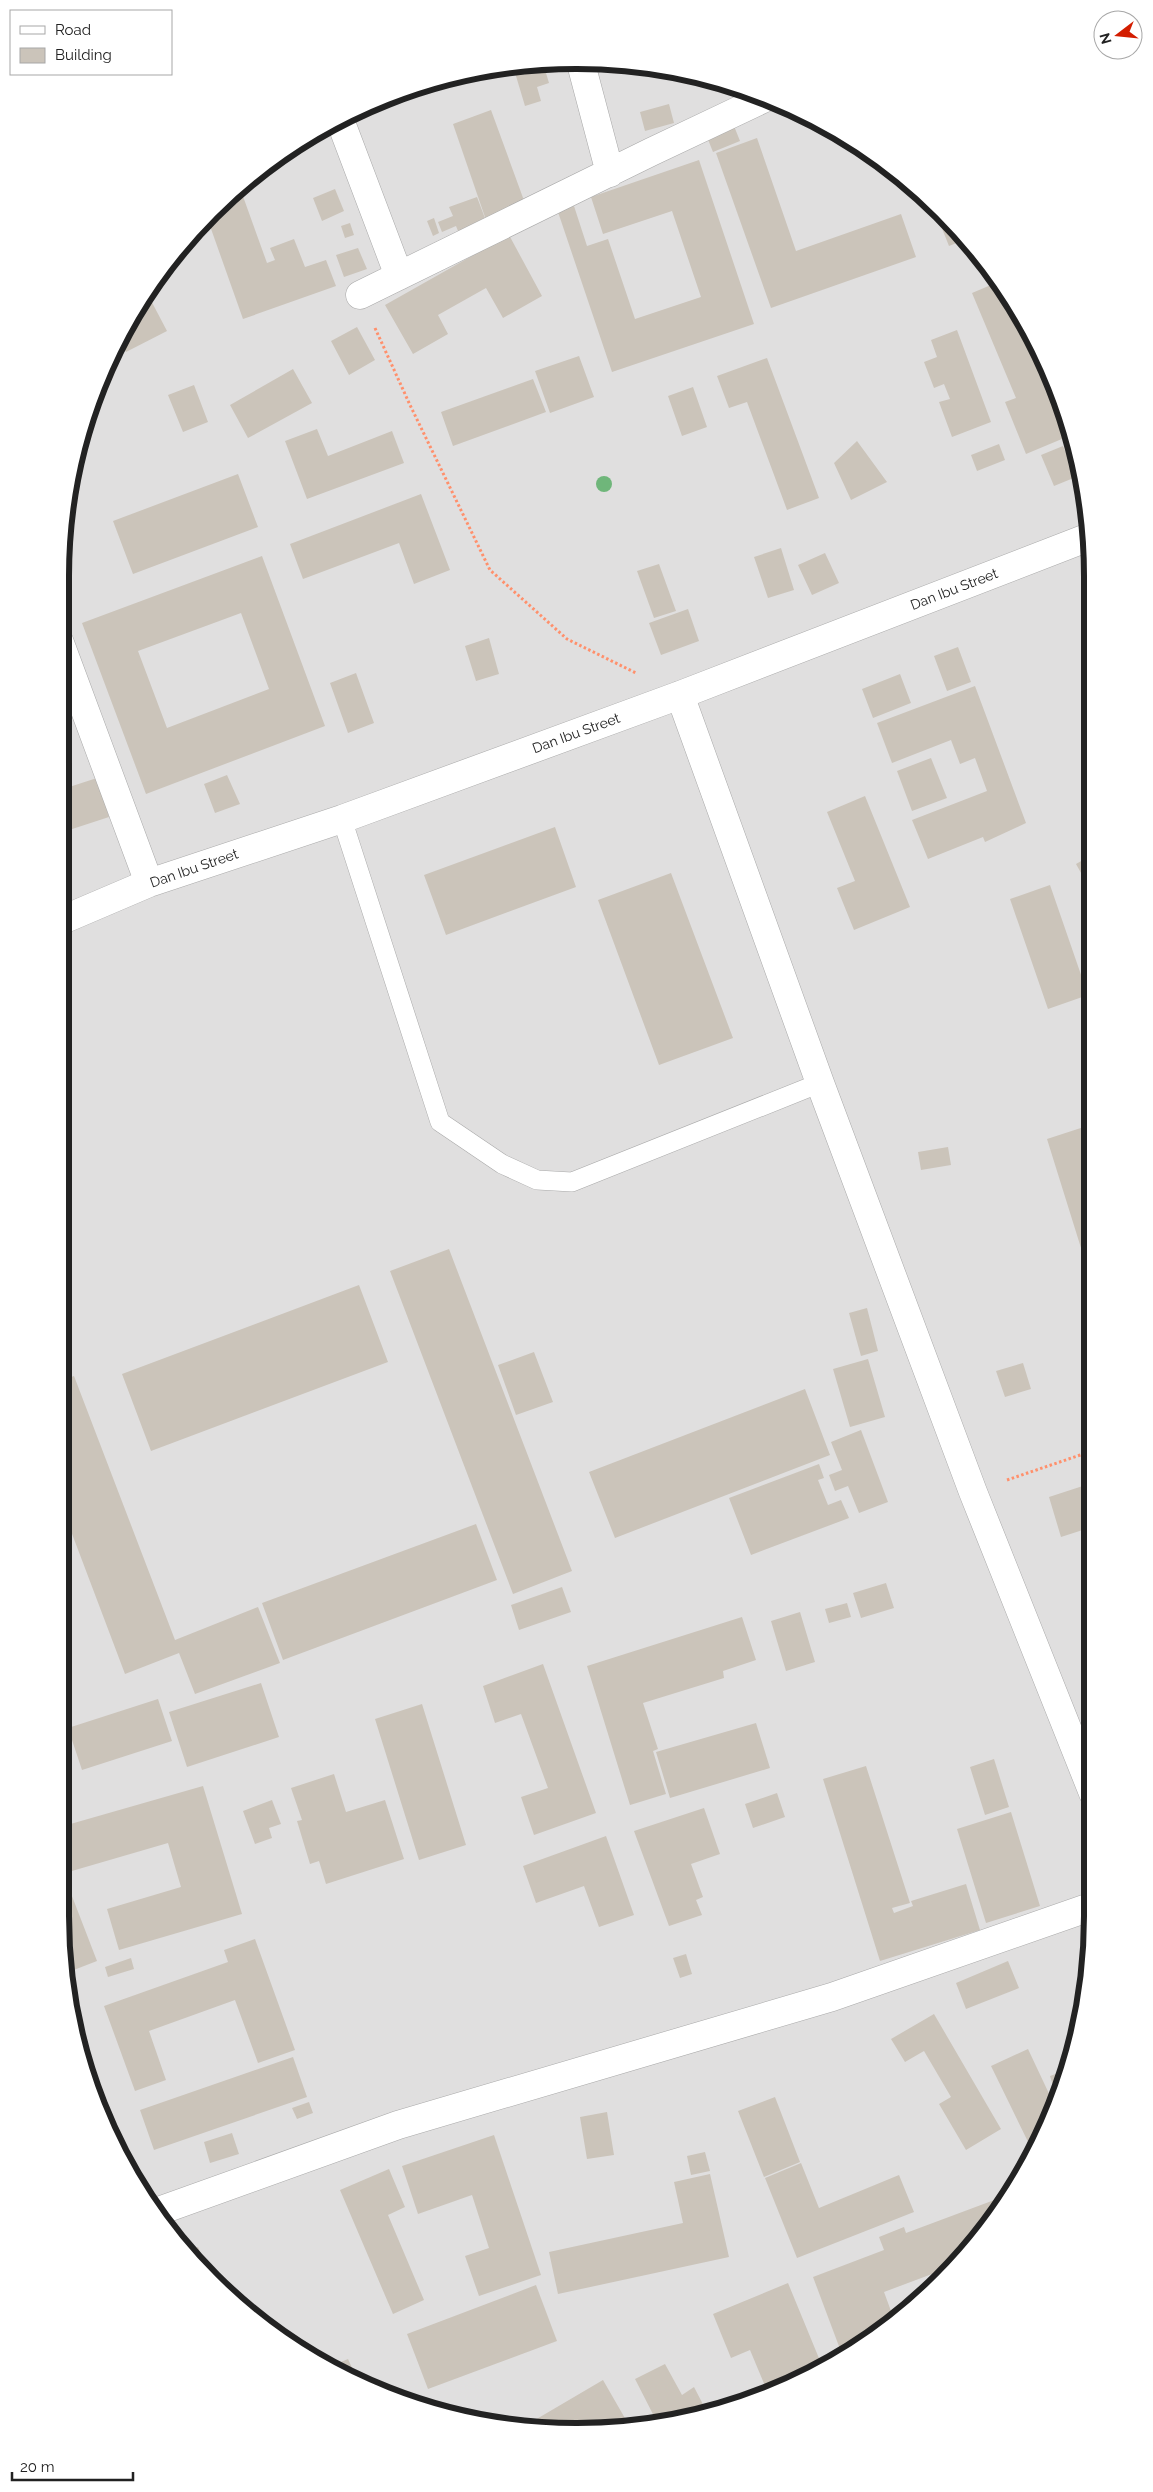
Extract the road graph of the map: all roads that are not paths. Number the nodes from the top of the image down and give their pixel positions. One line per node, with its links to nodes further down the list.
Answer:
1 (582, 69): 4 (street)
2 (757, 102): 4 (street)
3 (342, 126): 5 (street)
4 (610, 172): 5 (street)
5 (399, 276): 6 (street)
6 (360, 295)
7 (1083, 539): 9 (street, Dan Ibu Street)
8 (69, 667): 11 (street)
9 (680, 695): 10 (street, Dan Ibu Street); 13 (street)
10 (342, 818): 11 (street, Dan Ibu Street); 13 (lane)
11 (149, 883): 12 (street, Dan Ibu Street)
12 (69, 916)
13 (820, 1083): 14 (street)
14 (1084, 1770)
15 (1084, 1909): 16 (street)
16 (163, 2210)

